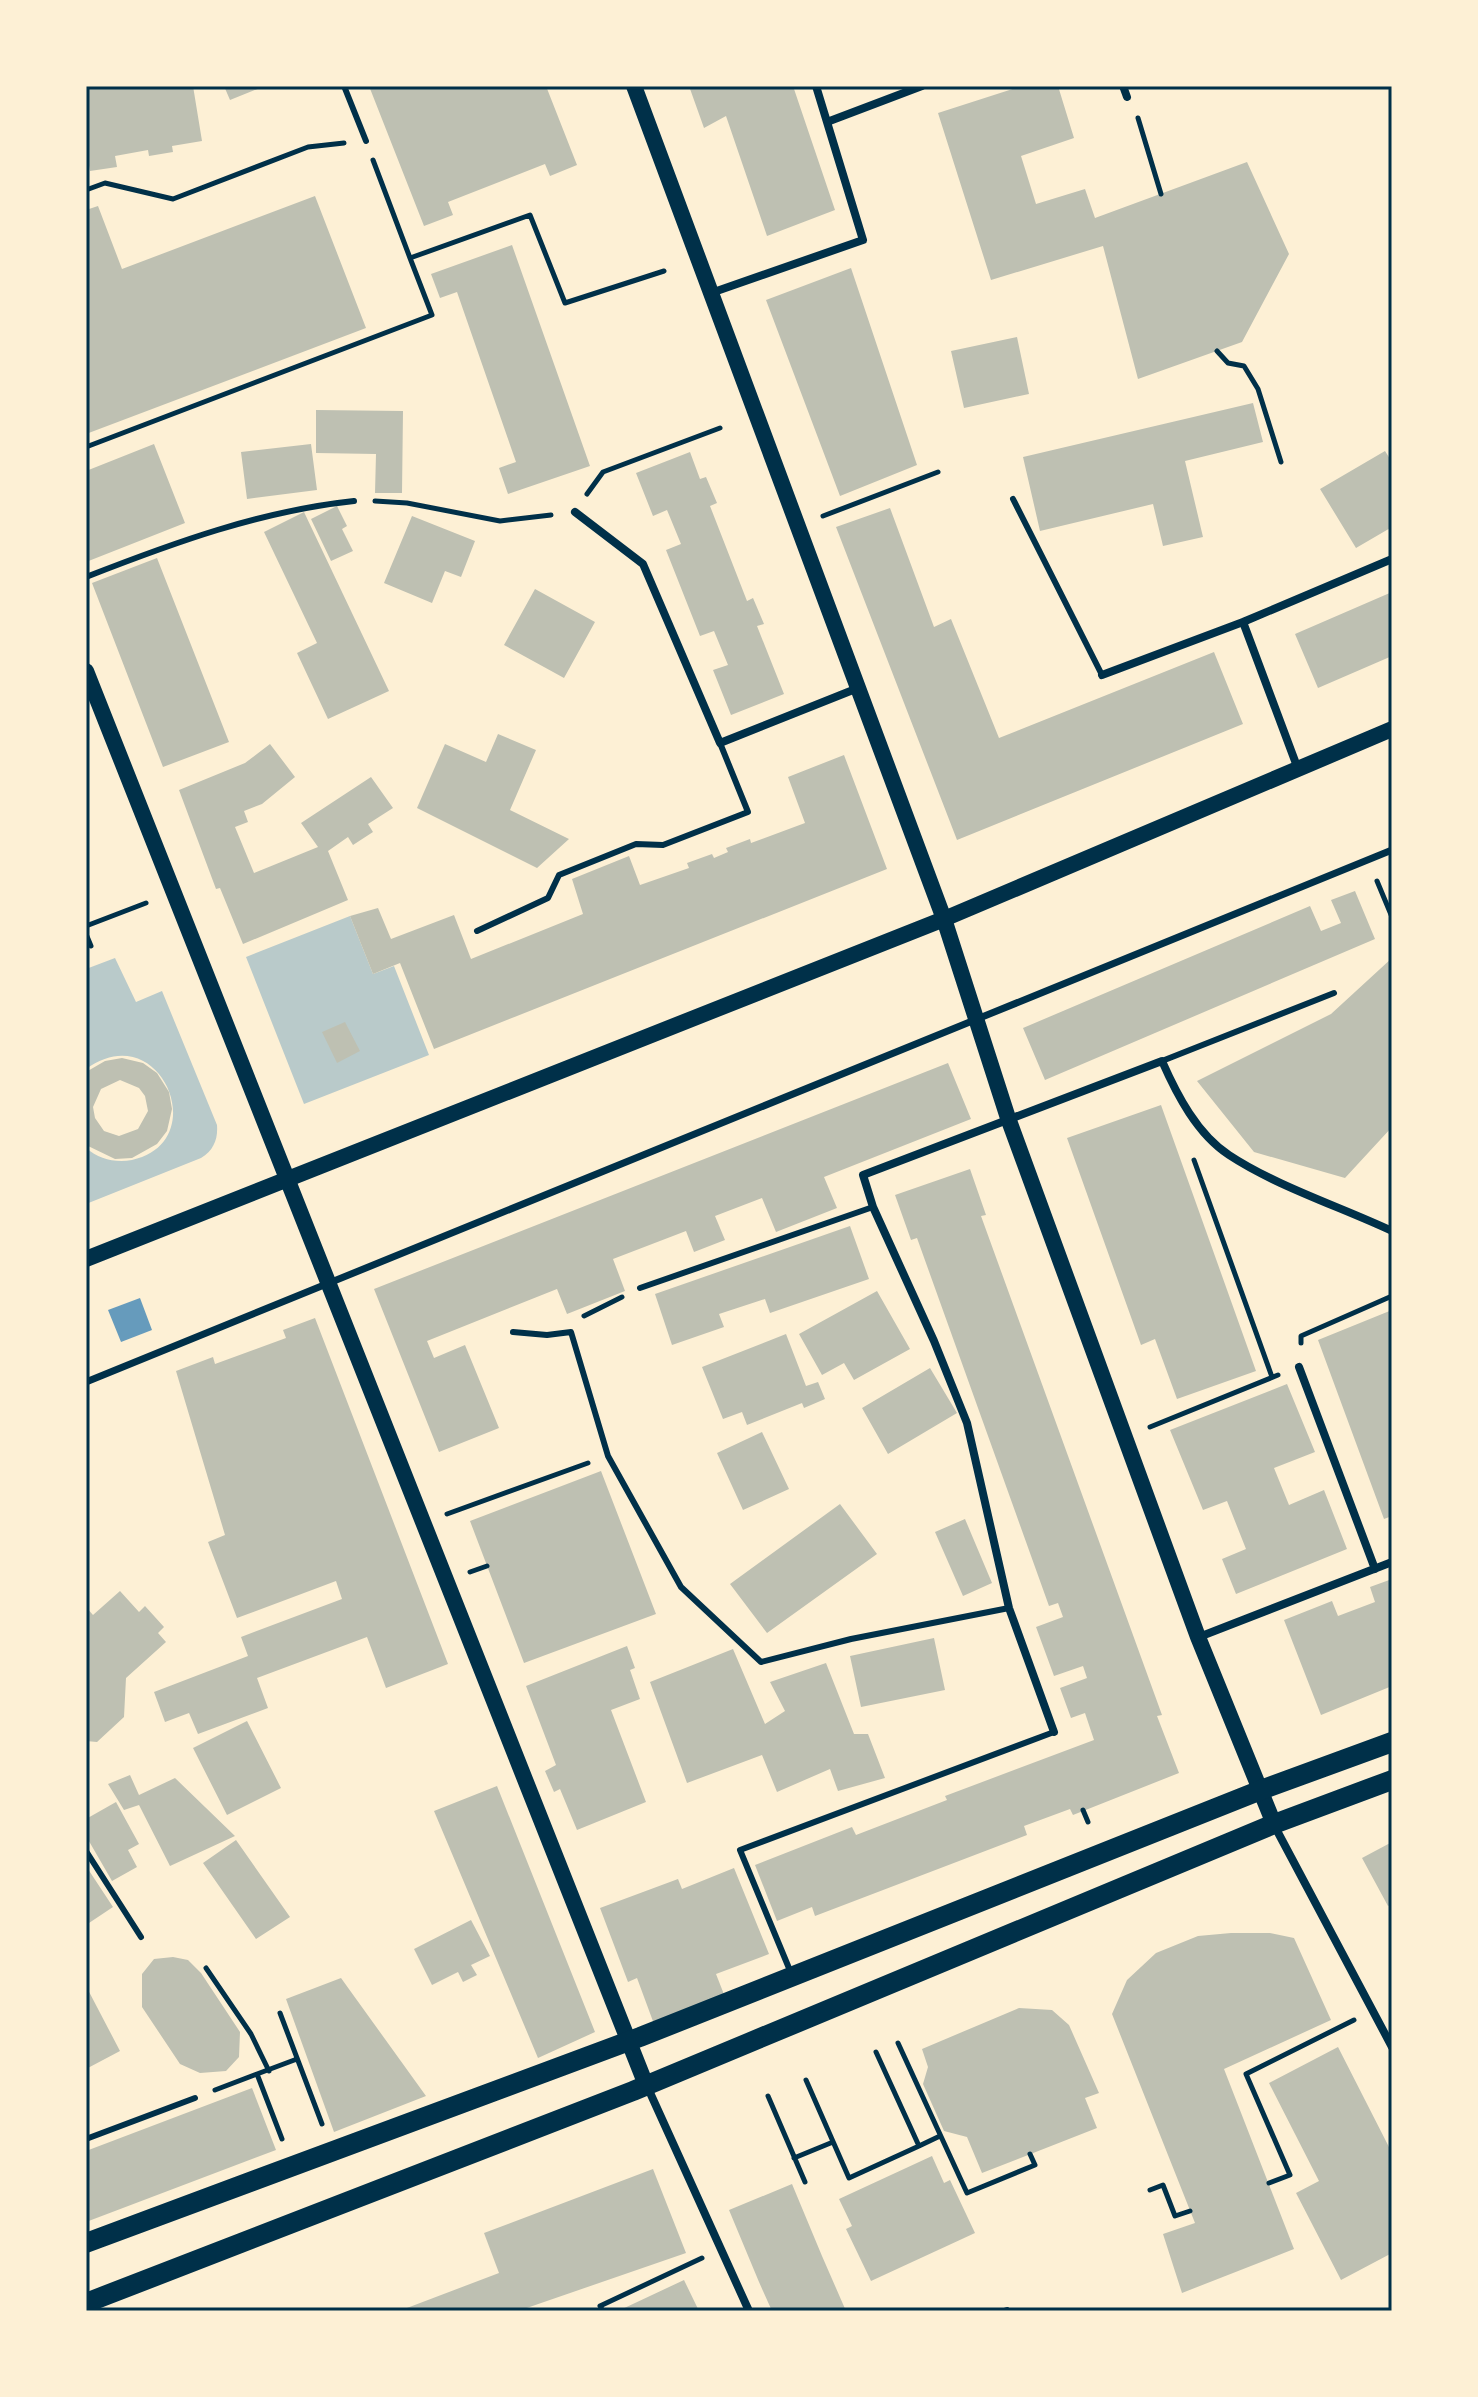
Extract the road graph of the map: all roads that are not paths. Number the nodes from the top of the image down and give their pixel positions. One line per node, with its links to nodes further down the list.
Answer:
1 (344, 86): 8 (lane)
2 (634, 86): 9 (main road)
3 (816, 86): 7 (street)
4 (922, 86): 7 (street)
5 (1123, 86): 6 (street)
6 (1127, 97)
7 (827, 122): 9 (street)
8 (366, 141)
9 (711, 293): 18 (main road)
10 (1013, 499): 17 (lane)
11 (354, 501): 14 (lane)
12 (575, 512): 20 (street)
13 (1392, 559): 15 (street)
14 (86, 577)
15 (1243, 622): 17 (street); 21 (street)
16 (86, 671): 29 (main road)
17 (1102, 675)
18 (858, 688): 20 (street); 23 (main road)
19 (1392, 729): 21 (main road)
20 (720, 743): 24 (lane)
21 (1299, 769): 23 (main road)
22 (1392, 850): 26 (street)
23 (944, 919): 26 (main road); 29 (main road)
24 (477, 931)
25 (1334, 993): 27 (lane)
26 (977, 1018): 28 (main road); 33 (street)
27 (1162, 1061): 28 (street); 31 (street)
28 (1008, 1118): 30 (street); 41 (main road)
29 (287, 1181): 32 (main road); 33 (main road)
30 (873, 1207): 34 (lane); 40 (street)
31 (1392, 1231)
32 (86, 1259)
33 (328, 1285): 37 (street); 50 (main road)
34 (640, 1288)
35 (513, 1332): 40 (lane)
36 (1299, 1367): 39 (street)
37 (86, 1382)
38 (1392, 1562): 39 (street)
39 (1375, 1569): 41 (street)
40 (1009, 1608): 42 (street)
41 (1198, 1637): 45 (main road)
42 (1054, 1732): 49 (lane)
43 (1392, 1742): 45 (main road)
44 (1392, 1780): 46 (main road)
45 (1261, 1790): 46 (main road); 49 (main road)
46 (1274, 1824): 51 (street); 52 (main road)
47 (86, 1851): 48 (lane)
48 (141, 1937)
49 (792, 1976): 50 (main road)
50 (628, 2042): 52 (main road); 55 (main road)
51 (1392, 2047)
52 (646, 2085): 56 (main road); 57 (street)
53 (195, 2098): 54 (lane)
54 (86, 2139)
55 (86, 2243)
56 (86, 2303)
57 (749, 2311)

